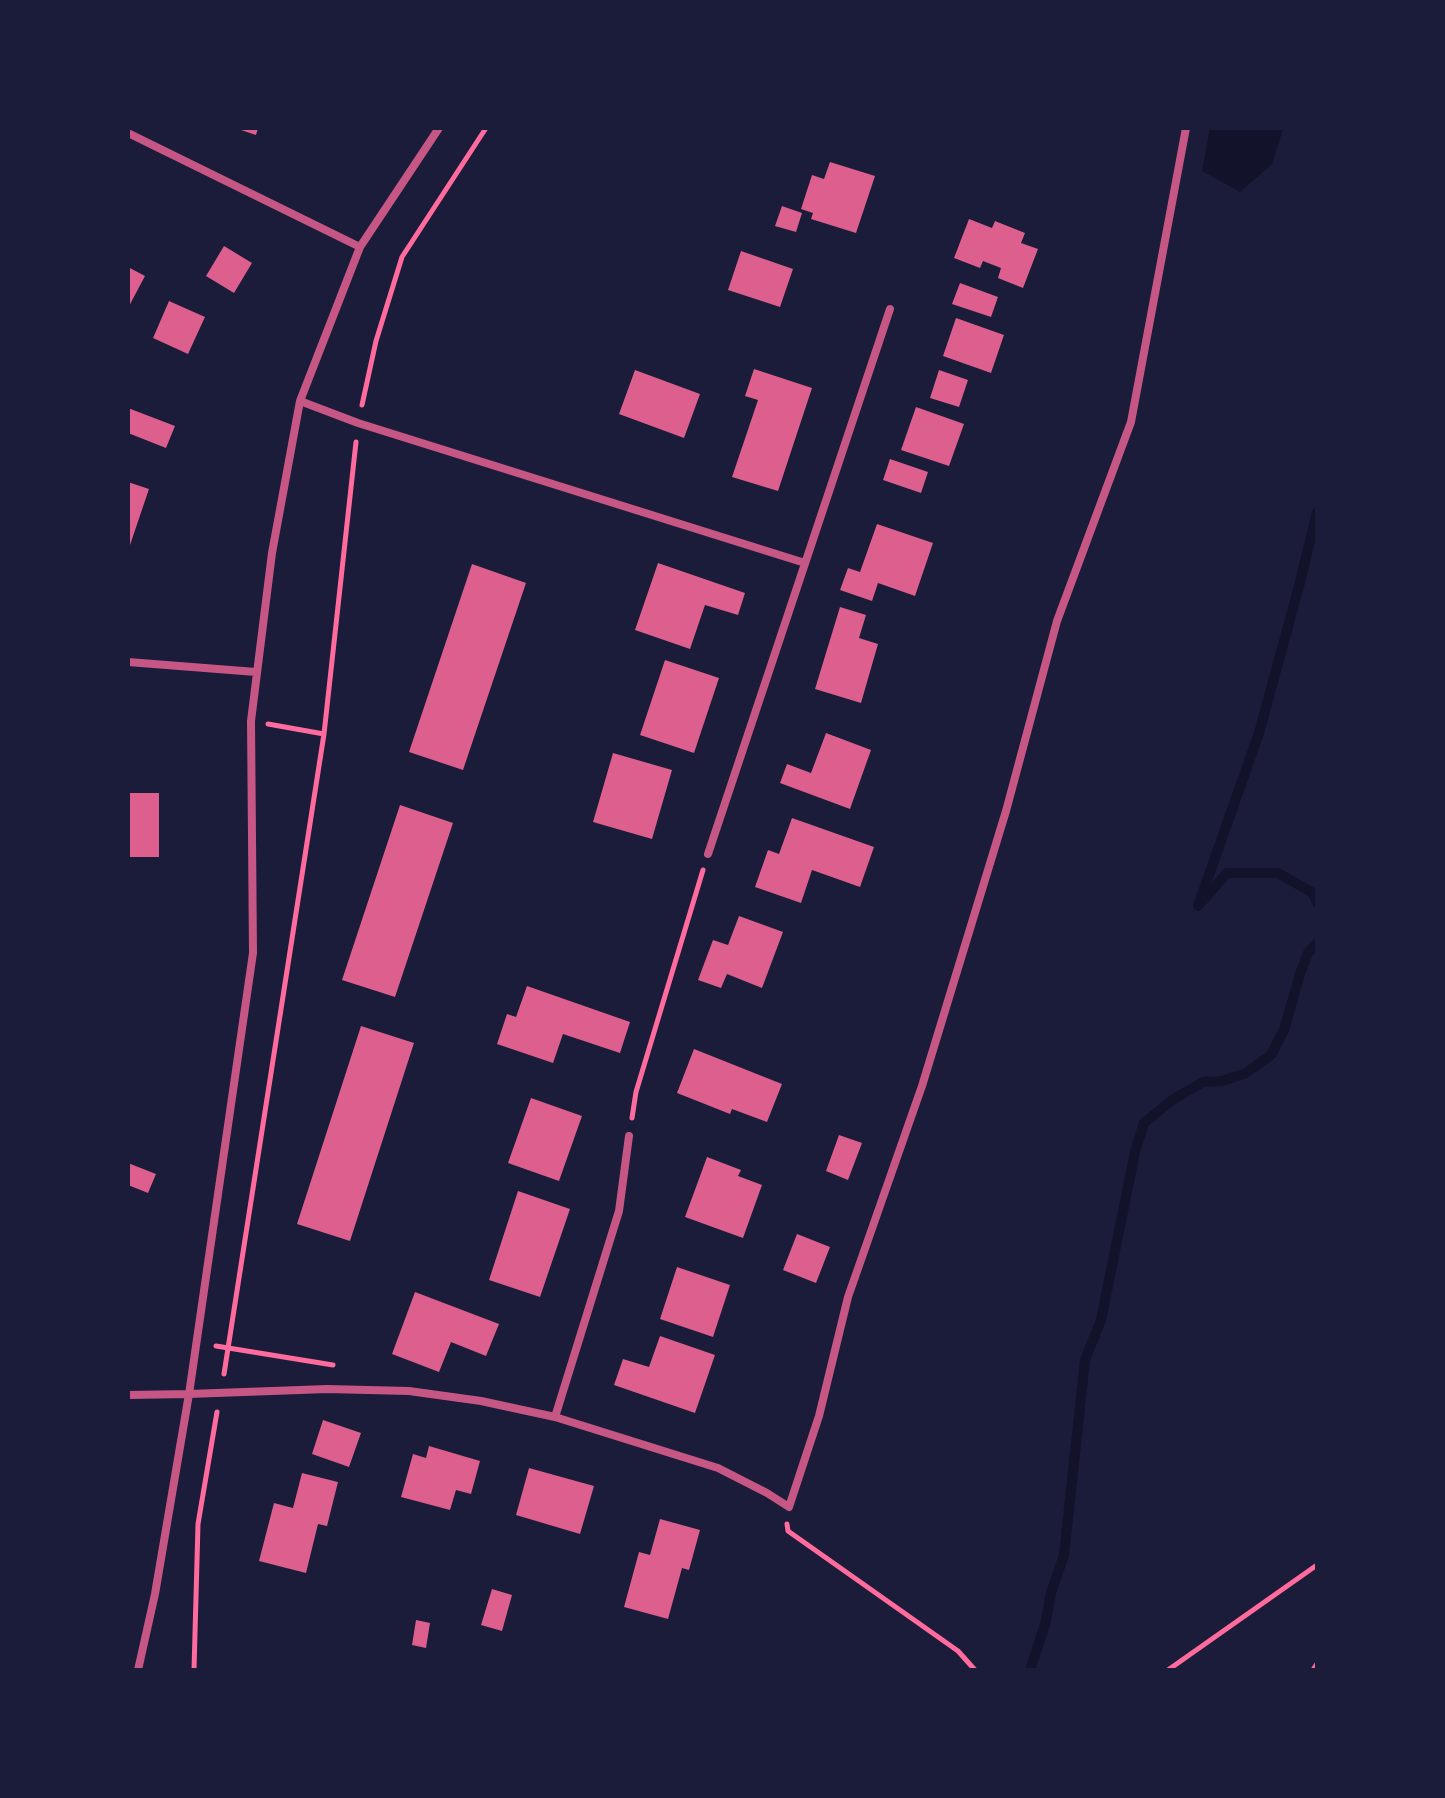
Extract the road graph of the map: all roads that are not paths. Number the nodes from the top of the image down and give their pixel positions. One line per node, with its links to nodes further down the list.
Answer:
1 (439, 128): 4 (street)
2 (1186, 128): 14 (street)
3 (128, 133): 4 (street)
4 (360, 247): 6 (street)
5 (890, 309): 7 (street)
6 (300, 401): 7 (street); 9 (street)
7 (805, 563): 10 (street)
8 (128, 662): 9 (street)
9 (256, 672): 12 (street)
10 (708, 854)
11 (629, 1136): 14 (street)
12 (189, 1394): 13 (street); 14 (street); 15 (street)
13 (128, 1395)
14 (555, 1417)
15 (138, 1670)

